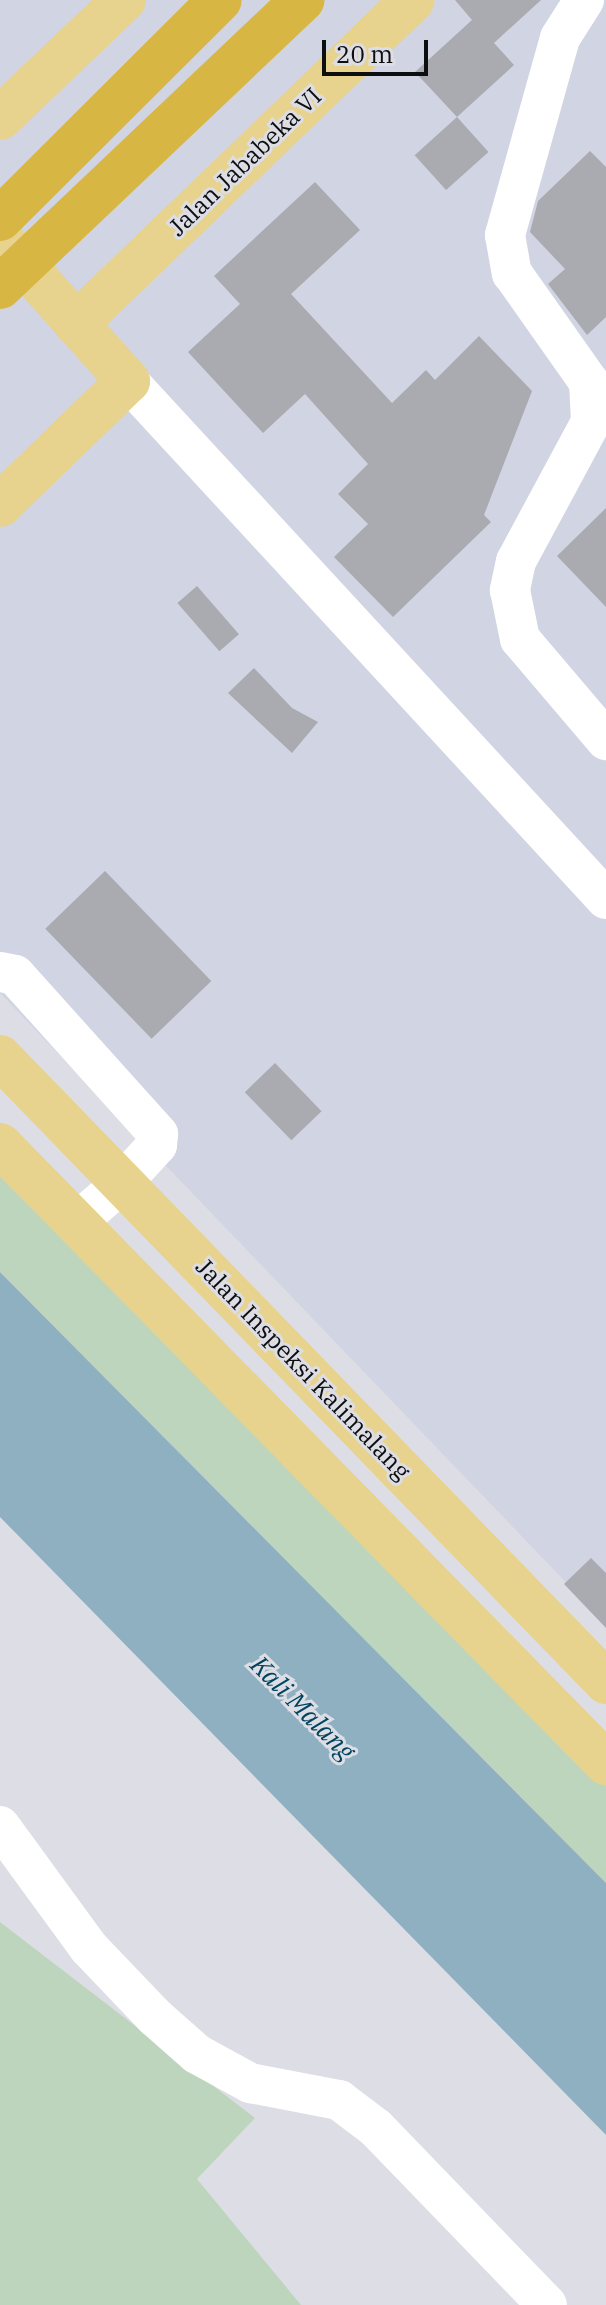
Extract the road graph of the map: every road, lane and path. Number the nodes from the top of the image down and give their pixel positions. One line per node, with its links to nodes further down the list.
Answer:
1 (124, 0): 6 (main road)
2 (220, 0): 7 (highway)
3 (302, 0): 9 (highway)
4 (413, 0): 10 (main road, Jalan Jababeka VI)
5 (584, 0): 13 (street)
6 (0, 118)
7 (14, 206)
8 (0, 238): 10 (main road)
9 (0, 287)
10 (76, 324): 11 (main road)
11 (128, 381): 12 (main road); 14 (street)
12 (0, 505)
13 (606, 740)
14 (606, 899)
15 (0, 972): 18 (street)
16 (0, 1057): 18 (main road, Jalan Inspeksi Kalimalang)
17 (0, 1145): 19 (main road)
18 (122, 1183): 19 (street); 20 (main road, Jalan Inspeksi Kalimalang)
19 (76, 1223): 21 (main road)
20 (606, 1682)
21 (606, 1763)
22 (0, 1826): 23 (street)
23 (547, 2305)

